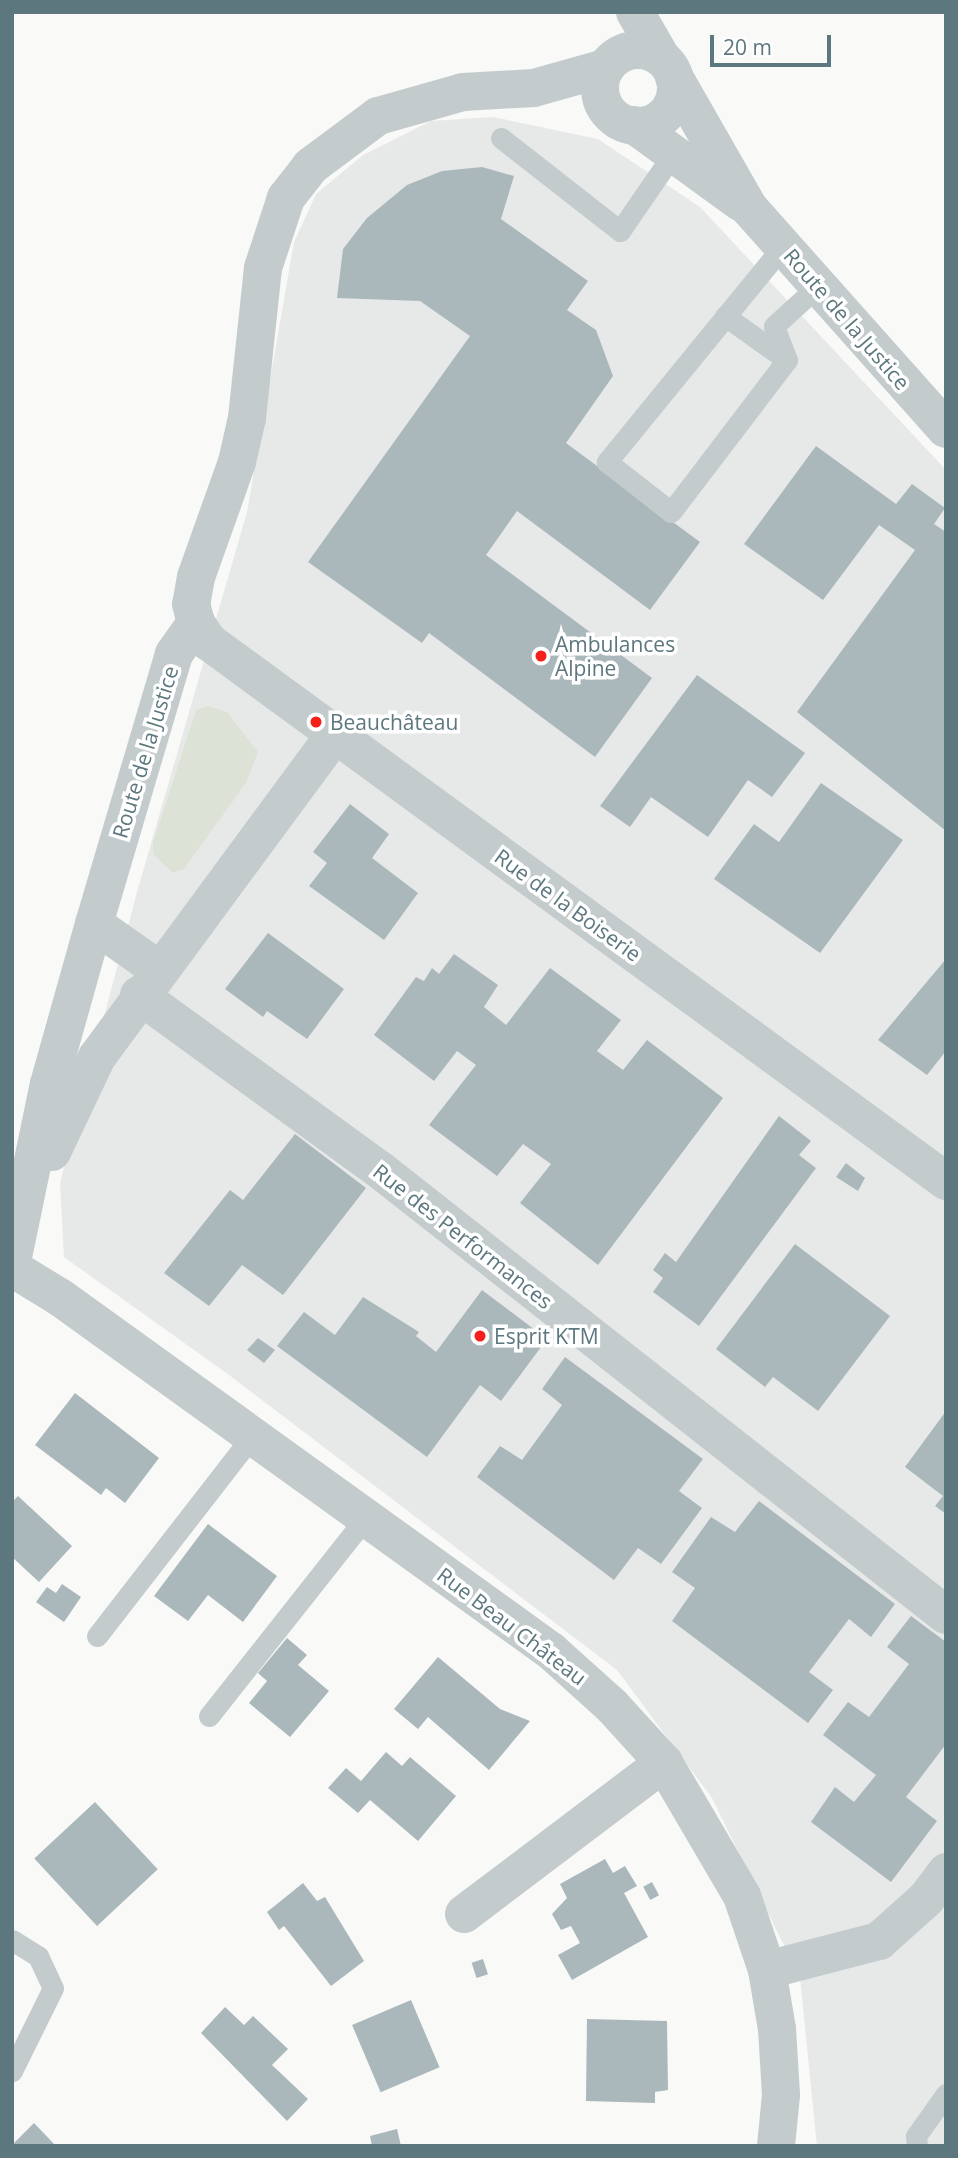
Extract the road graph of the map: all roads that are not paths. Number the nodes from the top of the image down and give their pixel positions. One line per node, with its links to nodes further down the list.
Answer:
1 (622, 12): 4 (street)
2 (635, 12): 3 (street, Route de la Justice)
3 (667, 67): 4 (street); 4 (street); 7 (street, Route de la Justice)
4 (614, 89): 6 (street, Route de la Justice); 13 (street)
5 (501, 138): 6 (lane)
6 (673, 154): 7 (street, Route de la Justice)
7 (749, 208): 8 (street, Route de la Justice)
8 (783, 246): 9 (street, Route de la Justice); 10 (lane)
9 (818, 286): 11 (lane); 12 (street, Route de la Justice)
10 (725, 316): 11 (lane); 11 (lane)
11 (787, 360)
12 (946, 429)
13 (196, 623): 14 (street, Rue de la Boiserie); 15 (street, Route de la Justice)
14 (334, 735): 16 (street); 17 (street, Rue de la Boiserie)
15 (94, 924): 16 (street, Rue des Performances); 18 (street, Route de la Justice)
16 (149, 982): 18 (street); 21 (street, Rue des Performances)
17 (946, 1181)
18 (12, 1265): 19 (street, Rue Beau Château)
19 (252, 1436): 20 (street, Rue Beau Château); 22 (lane)
20 (366, 1517): 23 (lane); 24 (street, Rue Beau Château)
21 (946, 1615)
22 (97, 1636)
23 (209, 1716)
24 (664, 1763): 26 (street); 28 (street, Rue Beau Château)
25 (946, 1872): 28 (street)
26 (464, 1914)
27 (12, 1940): 29 (lane)
28 (767, 1970): 31 (street, Rue Beau Château)
29 (12, 2071)
30 (946, 2094): 32 (lane)
31 (776, 2146)
32 (917, 2146)

